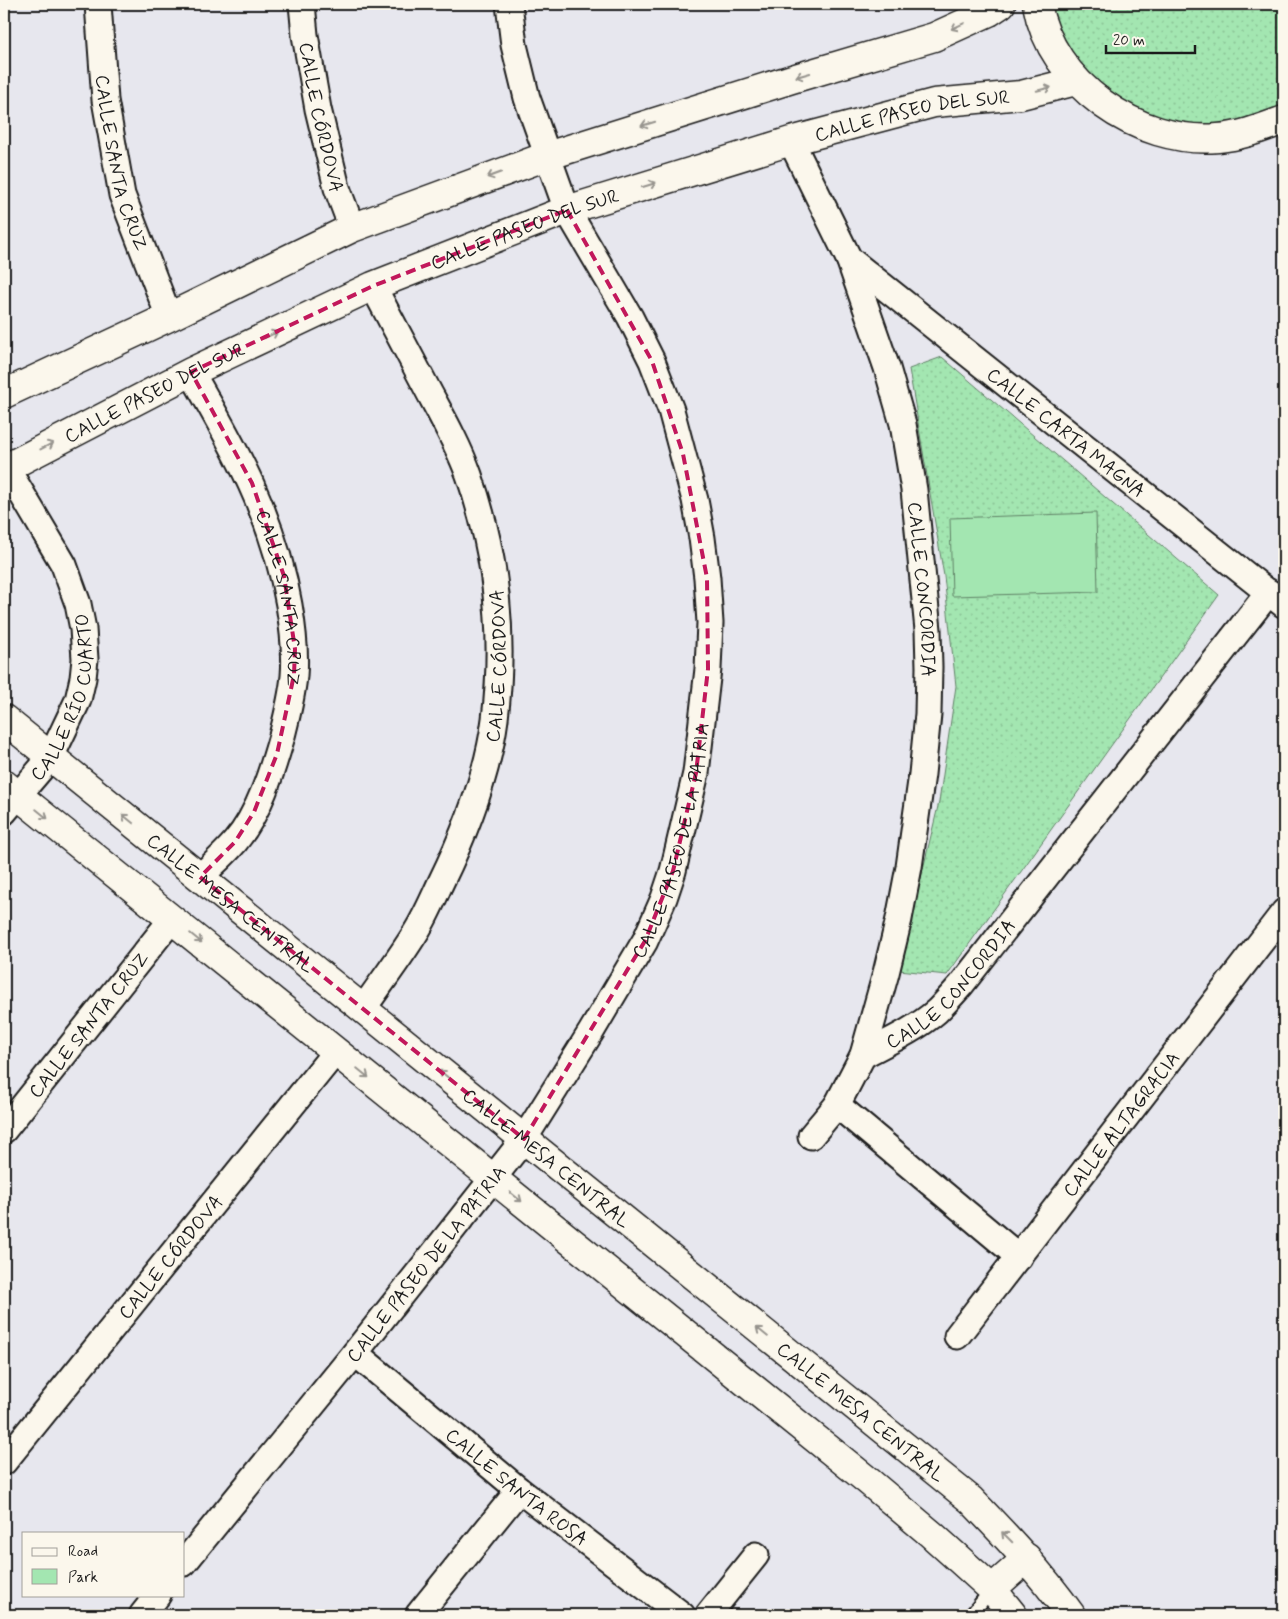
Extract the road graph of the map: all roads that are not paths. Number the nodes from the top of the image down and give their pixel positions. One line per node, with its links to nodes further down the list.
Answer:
1 (98, 4): 14 (street, CALLE SANTA CRUZ)
2 (302, 4): 11 (street, CALLE CÓRDOVA)
3 (509, 4): 9 (street, CALLE PASEO DE LA PATRIA)
4 (1001, 4): 9 (main road, one-way to 9)
5 (1037, 4): 6 (main road)
6 (1076, 81): 7 (main road); 8 (main road, CALLE PASEO DEL SUR, one-way to 6)
7 (1284, 120)
8 (791, 141): 10 (main road, CALLE PASEO DEL SUR, one-way to 8); 12 (street, CALLE CONCORDIA)
9 (546, 156): 10 (street, CALLE PASEO DE LA PATRIA); 11 (main road, one-way to 11)
10 (567, 210): 13 (main road, CALLE PASEO DEL SUR); 31 (street, CALLE PASEO DE LA PATRIA)
11 (352, 228): 14 (main road)
12 (849, 259): 18 (street, CALLE CARTA MAGNA); 27 (street, CALLE CONCORDIA)
13 (373, 286): 15 (main road, CALLE PASEO DEL SUR, one-way to 13); 25 (street, CALLE CÓRDOVA)
14 (169, 317): 16 (main road)
15 (192, 372): 17 (main road, CALLE PASEO DEL SUR, one-way to 15); 22 (street, CALLE SANTA CRUZ)
16 (4, 394)
17 (5, 468): 20 (street, CALLE RÍO CUARTO)
18 (1276, 598): 27 (street, CALLE CONCORDIA)
19 (4, 719): 20 (main road, CALLE MESA CENTRAL)
20 (51, 757): 21 (street, CALLE RÍO CUARTO); 22 (main road, CALLE MESA CENTRAL, one-way to 20)
21 (9, 797): 24 (main road, one-way to 24)
22 (200, 877): 25 (main road, CALLE MESA CENTRAL)
23 (1284, 912): 33 (street, CALLE ALTAGRACIA)
24 (172, 919): 26 (main road, one-way to 26); 29 (street, CALLE SANTA CRUZ)
25 (363, 1009): 31 (main road, CALLE MESA CENTRAL, one-way to 25)
26 (336, 1051): 32 (main road, one-way to 32); 36 (street, CALLE CÓRDOVA)
27 (863, 1055): 28 (street, CALLE CONCORDIA)
28 (837, 1105): 30 (street, CALLE CONCORDIA); 33 (street)
29 (4, 1130)
30 (811, 1136)
31 (524, 1139): 32 (street, CALLE PASEO DE LA PATRIA); 39 (main road, CALLE MESA CENTRAL, one-way to 31)
32 (492, 1178): 35 (street, CALLE PASEO DE LA PATRIA); 41 (main road, one-way to 41)
33 (1019, 1257): 34 (street, CALLE ALTAGRACIA)
34 (957, 1336)
35 (354, 1353): 37 (street, CALLE SANTA ROSA); 40 (street, CALLE PASEO DE LA PATRIA)
36 (4, 1462)
37 (519, 1490): 44 (street); 45 (street, CALLE SANTA ROSA)
38 (756, 1555): 46 (street)
39 (1027, 1558): 41 (main road); 49 (main road, CALLE MESA CENTRAL)
40 (185, 1563)
41 (992, 1589): 47 (lane); 48 (main road)
42 (157, 1596): 43 (street)
43 (142, 1615)
44 (418, 1615)
45 (682, 1615)
46 (708, 1615)
47 (971, 1615)
48 (1013, 1615)
49 (1071, 1615)

